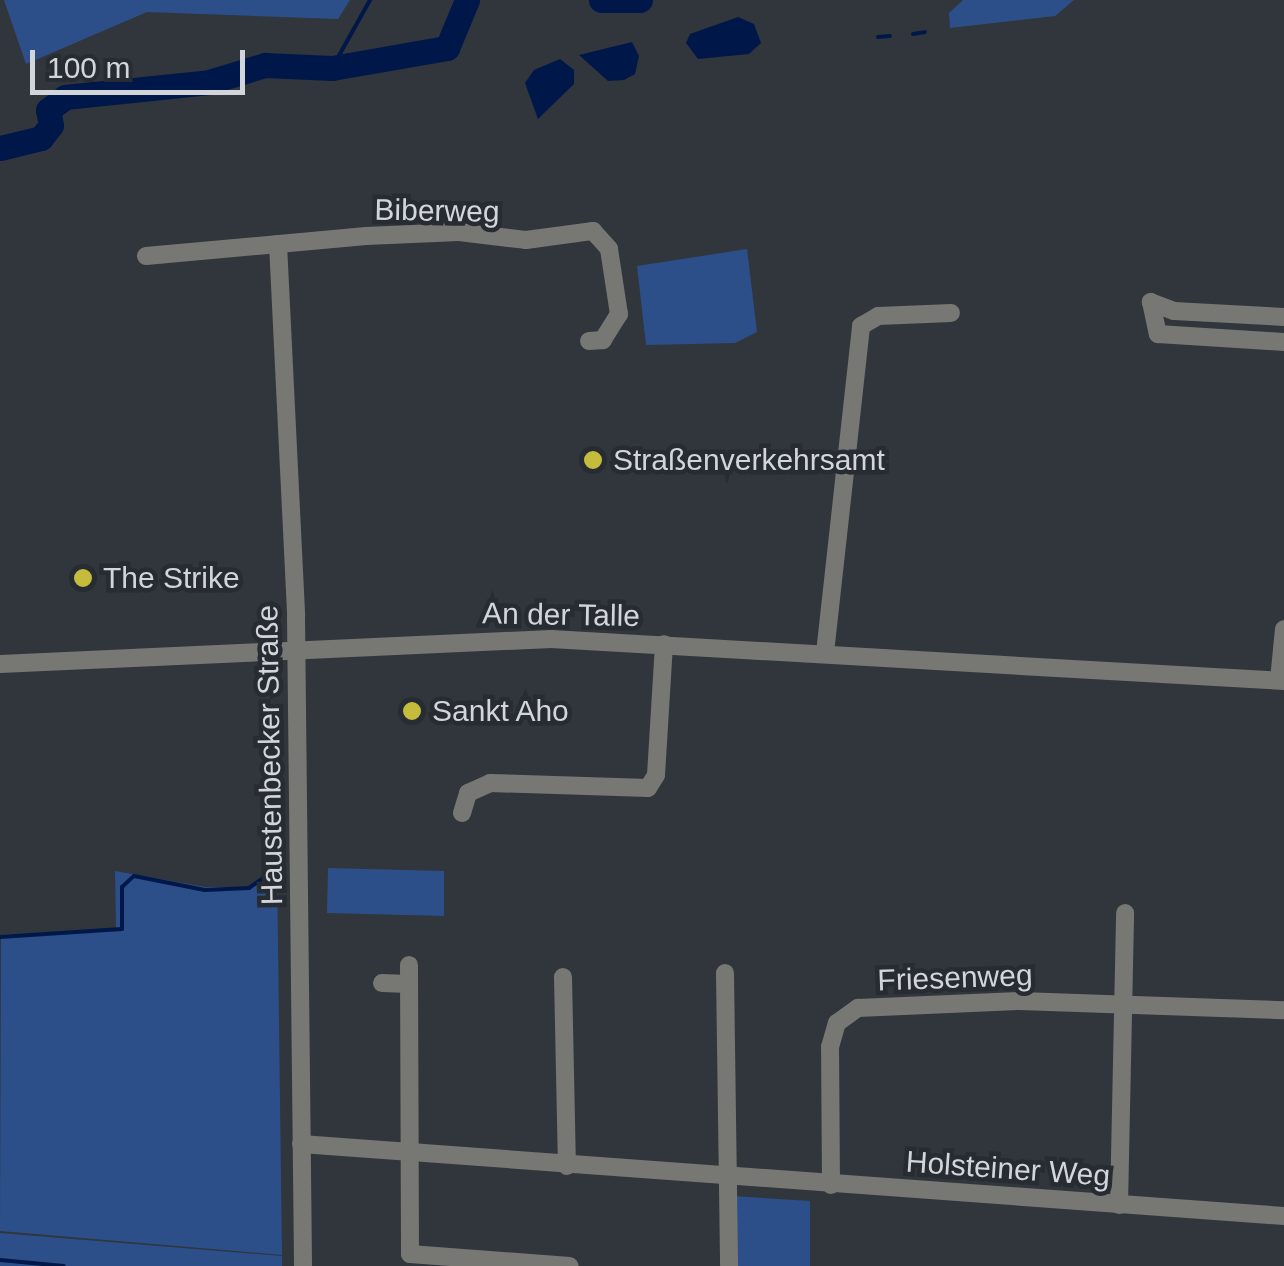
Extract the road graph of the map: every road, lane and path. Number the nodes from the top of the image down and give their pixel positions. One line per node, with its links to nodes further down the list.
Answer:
1 (278, 244): 2 (street, Biberweg); 5 (street, Biberweg); 9 (street, Haustenbecker Straße)
2 (146, 256)
3 (951, 313): 10 (street)
4 (1284, 316): 6 (street)
5 (590, 341)
6 (1284, 342)
7 (1284, 629): 12 (street, An der Talle)
8 (664, 644): 9 (street, An der Talle); 10 (street, An der Talle); 13 (street)
9 (296, 646): 11 (street, An der Talle); 20 (street, Haustenbecker Straße)
10 (825, 653): 12 (street, An der Talle)
11 (0, 664)
12 (1281, 680)
13 (462, 813)
14 (1125, 913): 18 (street)
15 (725, 973): 23 (street)
16 (563, 977): 22 (street)
17 (382, 984): 21 (street)
18 (1122, 1008): 19 (street); 24 (street, Friesenweg); 25 (street)
19 (1284, 1010)
20 (301, 1144): 21 (street, Holsteiner Weg); 27 (street, Haustenbecker Straße)
21 (408, 1155): 22 (street, Holsteiner Weg); 28 (street)
22 (567, 1166): 23 (street, Holsteiner Weg)
23 (727, 1178): 24 (street, Holsteiner Weg); 29 (street)
24 (830, 1185): 25 (street, Holsteiner Weg)
25 (1119, 1205): 26 (street, Holsteiner Weg)
26 (1284, 1216)
27 (304, 1266)
28 (570, 1266)
29 (729, 1266)

